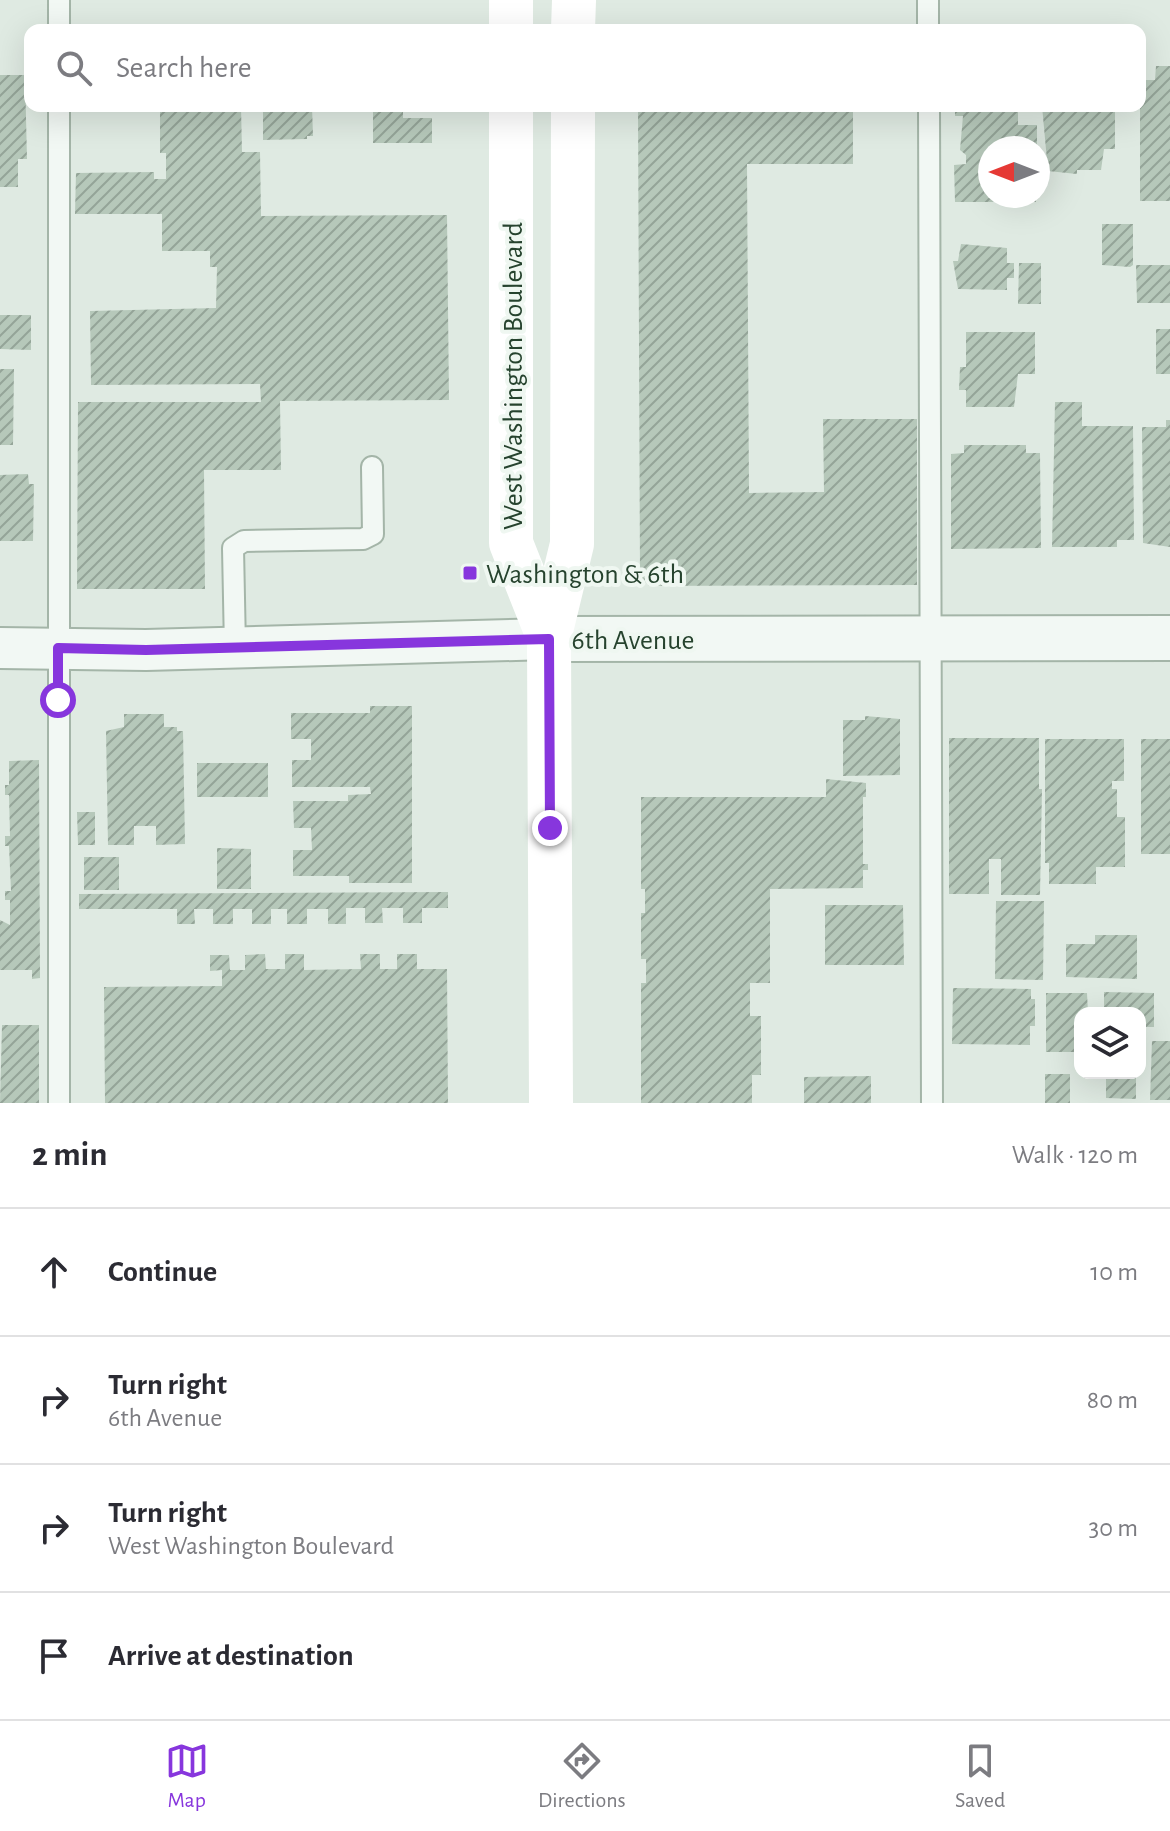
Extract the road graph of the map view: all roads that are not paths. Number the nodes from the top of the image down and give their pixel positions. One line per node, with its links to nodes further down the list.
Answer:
1 (59, 0): 5 (lane)
2 (511, 0): 6 (main road)
3 (574, 0): 7 (main road)
4 (928, 0): 8 (lane)
5 (59, 24)
6 (511, 24)
7 (573, 24)
8 (928, 24)
9 (59, 112): 18 (lane)
10 (511, 112): 15 (main road, West Washington Boulevard)
11 (573, 112): 15 (main road, West Washington Boulevard)
12 (929, 112): 16 (lane)
13 (372, 467): 19 (lane)
14 (1170, 638): 16 (street, 6th Avenue)
15 (549, 639): 16 (street, 6th Avenue); 19 (street, 6th Avenue); 21 (main road, West Washington Boulevard)
16 (931, 639): 22 (lane)
17 (0, 648): 18 (street, 6th Avenue)
18 (58, 648): 19 (street, 6th Avenue); 20 (lane)
19 (235, 648)
20 (59, 1103)
21 (551, 1103)
22 (932, 1103)

